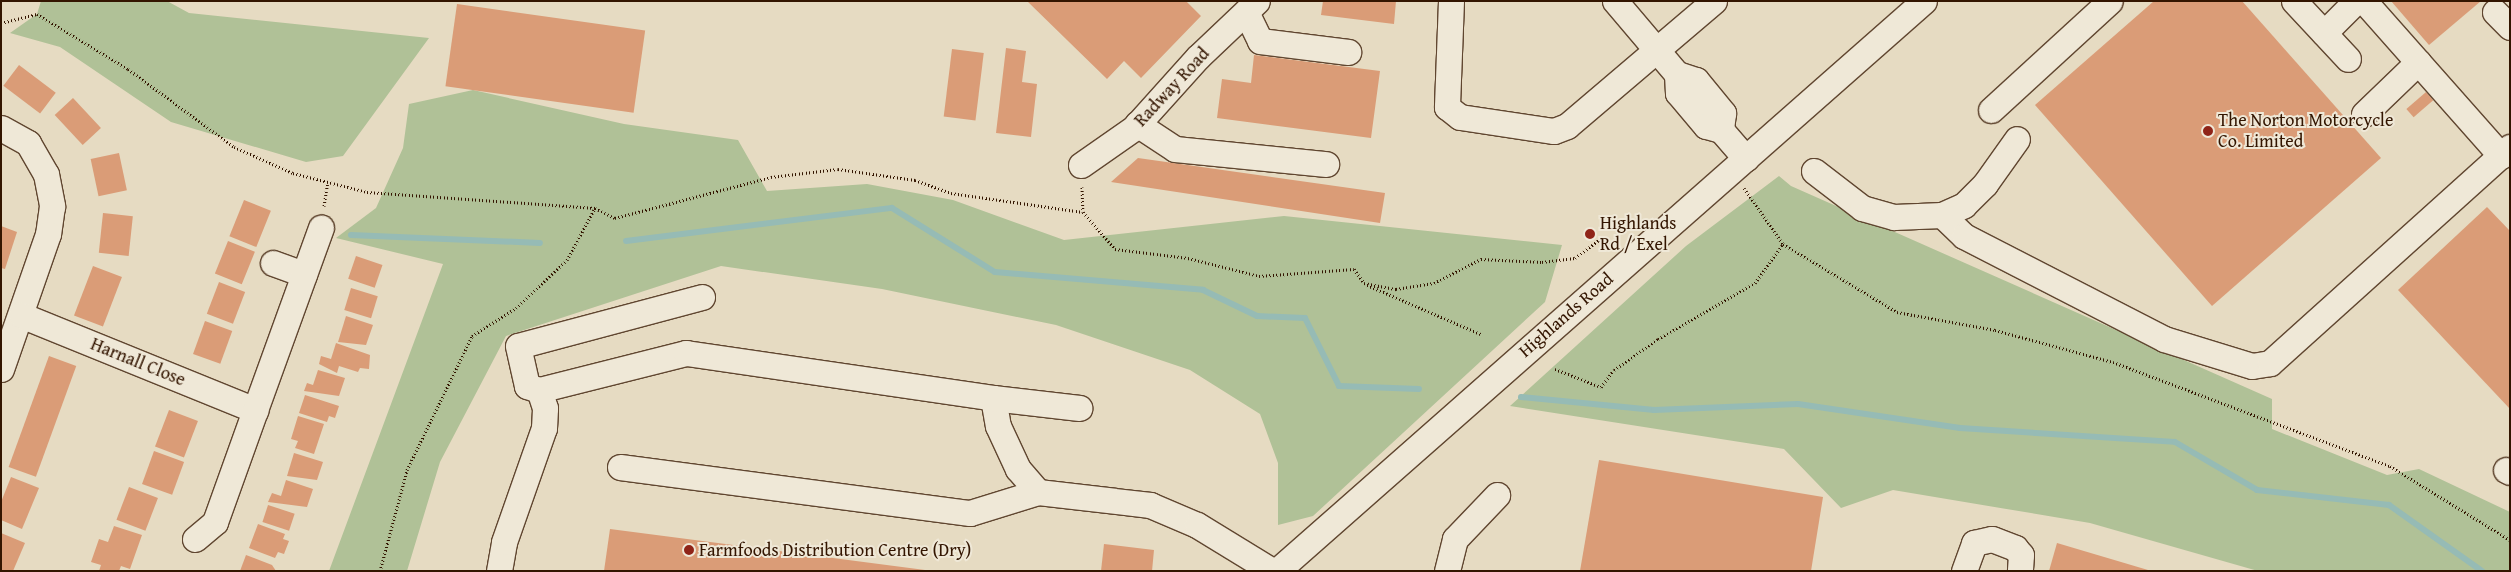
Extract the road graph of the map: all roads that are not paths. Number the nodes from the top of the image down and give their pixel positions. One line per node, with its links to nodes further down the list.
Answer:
1 (1451, 1): 11 (street)
2 (1615, 1): 11 (street)
3 (1714, 1): 11 (street)
4 (1924, 1): 23 (street, Highlands Road)
5 (2110, 1): 15 (street)
6 (2294, 1): 10 (street)
7 (2356, 1): 10 (street)
8 (2364, 1): 14 (street)
9 (1252, 7): 12 (street); 17 (street, Radway Road)
10 (2324, 33): 13 (street)
11 (1657, 49): 23 (street)
12 (1348, 52)
13 (2348, 59)
14 (2418, 62): 16 (street); 20 (street)
15 (1991, 110)
16 (2364, 114)
17 (1137, 124): 21 (street); 22 (street, Radway Road)
18 (1, 128): 30 (street)
19 (2017, 139): 25 (street)
20 (2505, 151): 25 (street)
21 (1326, 164)
22 (1081, 165)
23 (1739, 165): 42 (street, Highlands Road)
24 (1814, 171): 25 (street)
25 (1942, 215)
26 (321, 228): 28 (street)
27 (273, 263): 28 (street)
28 (304, 274): 35 (street)
29 (702, 297): 32 (street)
30 (21, 315): 31 (street); 35 (street, Harnall Close)
31 (1, 369)
32 (539, 390): 33 (street); 40 (street)
33 (993, 398): 34 (street); 37 (street)
34 (1078, 408)
35 (256, 410): 39 (street)
36 (620, 467): 37 (street)
37 (1038, 492): 41 (street)
38 (1497, 494): 43 (street)
39 (195, 539)
40 (500, 571)
41 (1272, 571)
42 (1277, 571)
43 (1447, 571)
44 (1964, 571): 45 (street)
45 (2020, 571)

